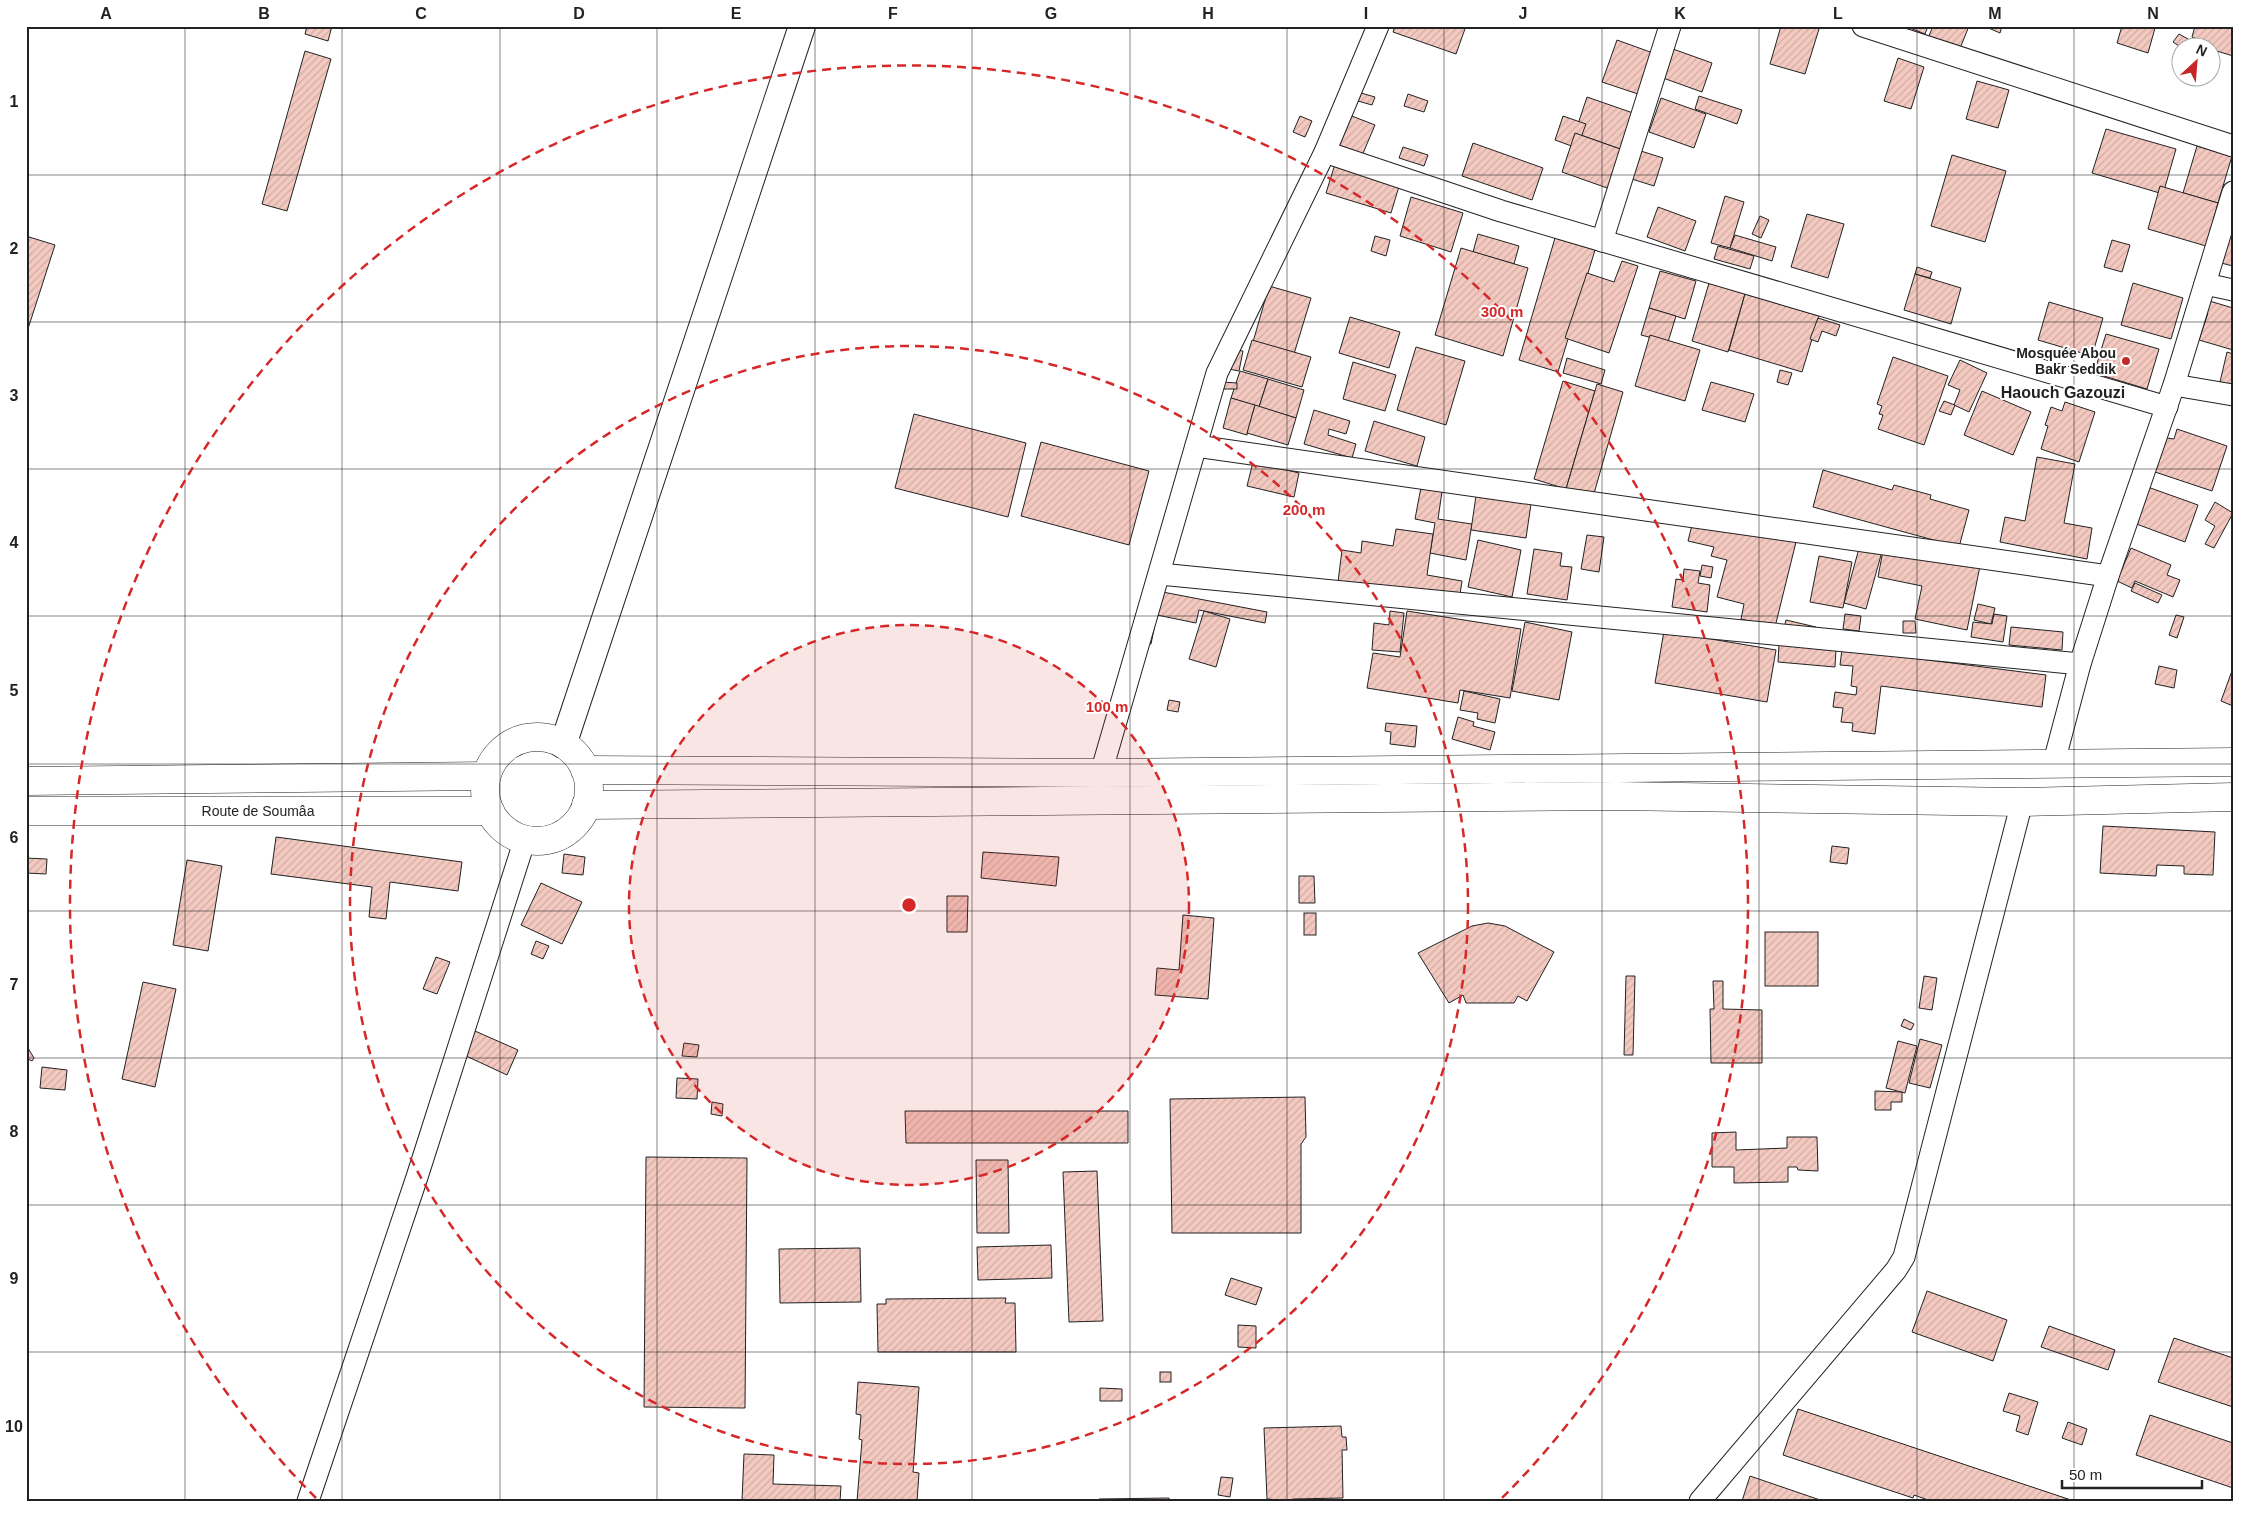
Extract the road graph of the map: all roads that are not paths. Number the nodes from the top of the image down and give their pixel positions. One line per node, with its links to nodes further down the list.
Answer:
1 (802, 26): 18 (main road)
2 (1378, 26): 6 (street)
3 (1670, 26): 8 (street)
4 (1863, 26): 5 (street)
5 (2233, 146)
6 (1325, 152): 8 (street); 14 (street)
7 (2233, 192): 9 (street)
8 (1602, 241): 13 (street)
9 (2205, 284): 10 (street); 11 (street)
10 (2233, 290)
11 (2174, 385): 12 (street); 13 (street)
12 (2233, 395)
13 (2167, 407): 16 (street)
14 (1196, 446): 15 (street); 16 (street)
15 (1160, 574): 17 (street); 22 (street)
16 (2108, 576): 17 (street)
17 (2080, 664): 19 (street)
18 (563, 745): 21 (highway); 23 (highway)
19 (2054, 762): 20 (highway); 22 (highway)
20 (2233, 762)
21 (585, 770): 22 (highway); 27 (highway)
22 (1101, 773)
23 (486, 776): 24 (highway); 29 (highway)
24 (26, 780)
25 (2233, 797): 26 (highway)
26 (2022, 802): 27 (highway); 32 (street)
27 (586, 805): 30 (highway)
28 (26, 811): 29 (highway, Route de Soumâa)
29 (490, 811): 30 (highway)
30 (524, 839): 31 (street)
31 (308, 1501)
32 (1700, 1501)

